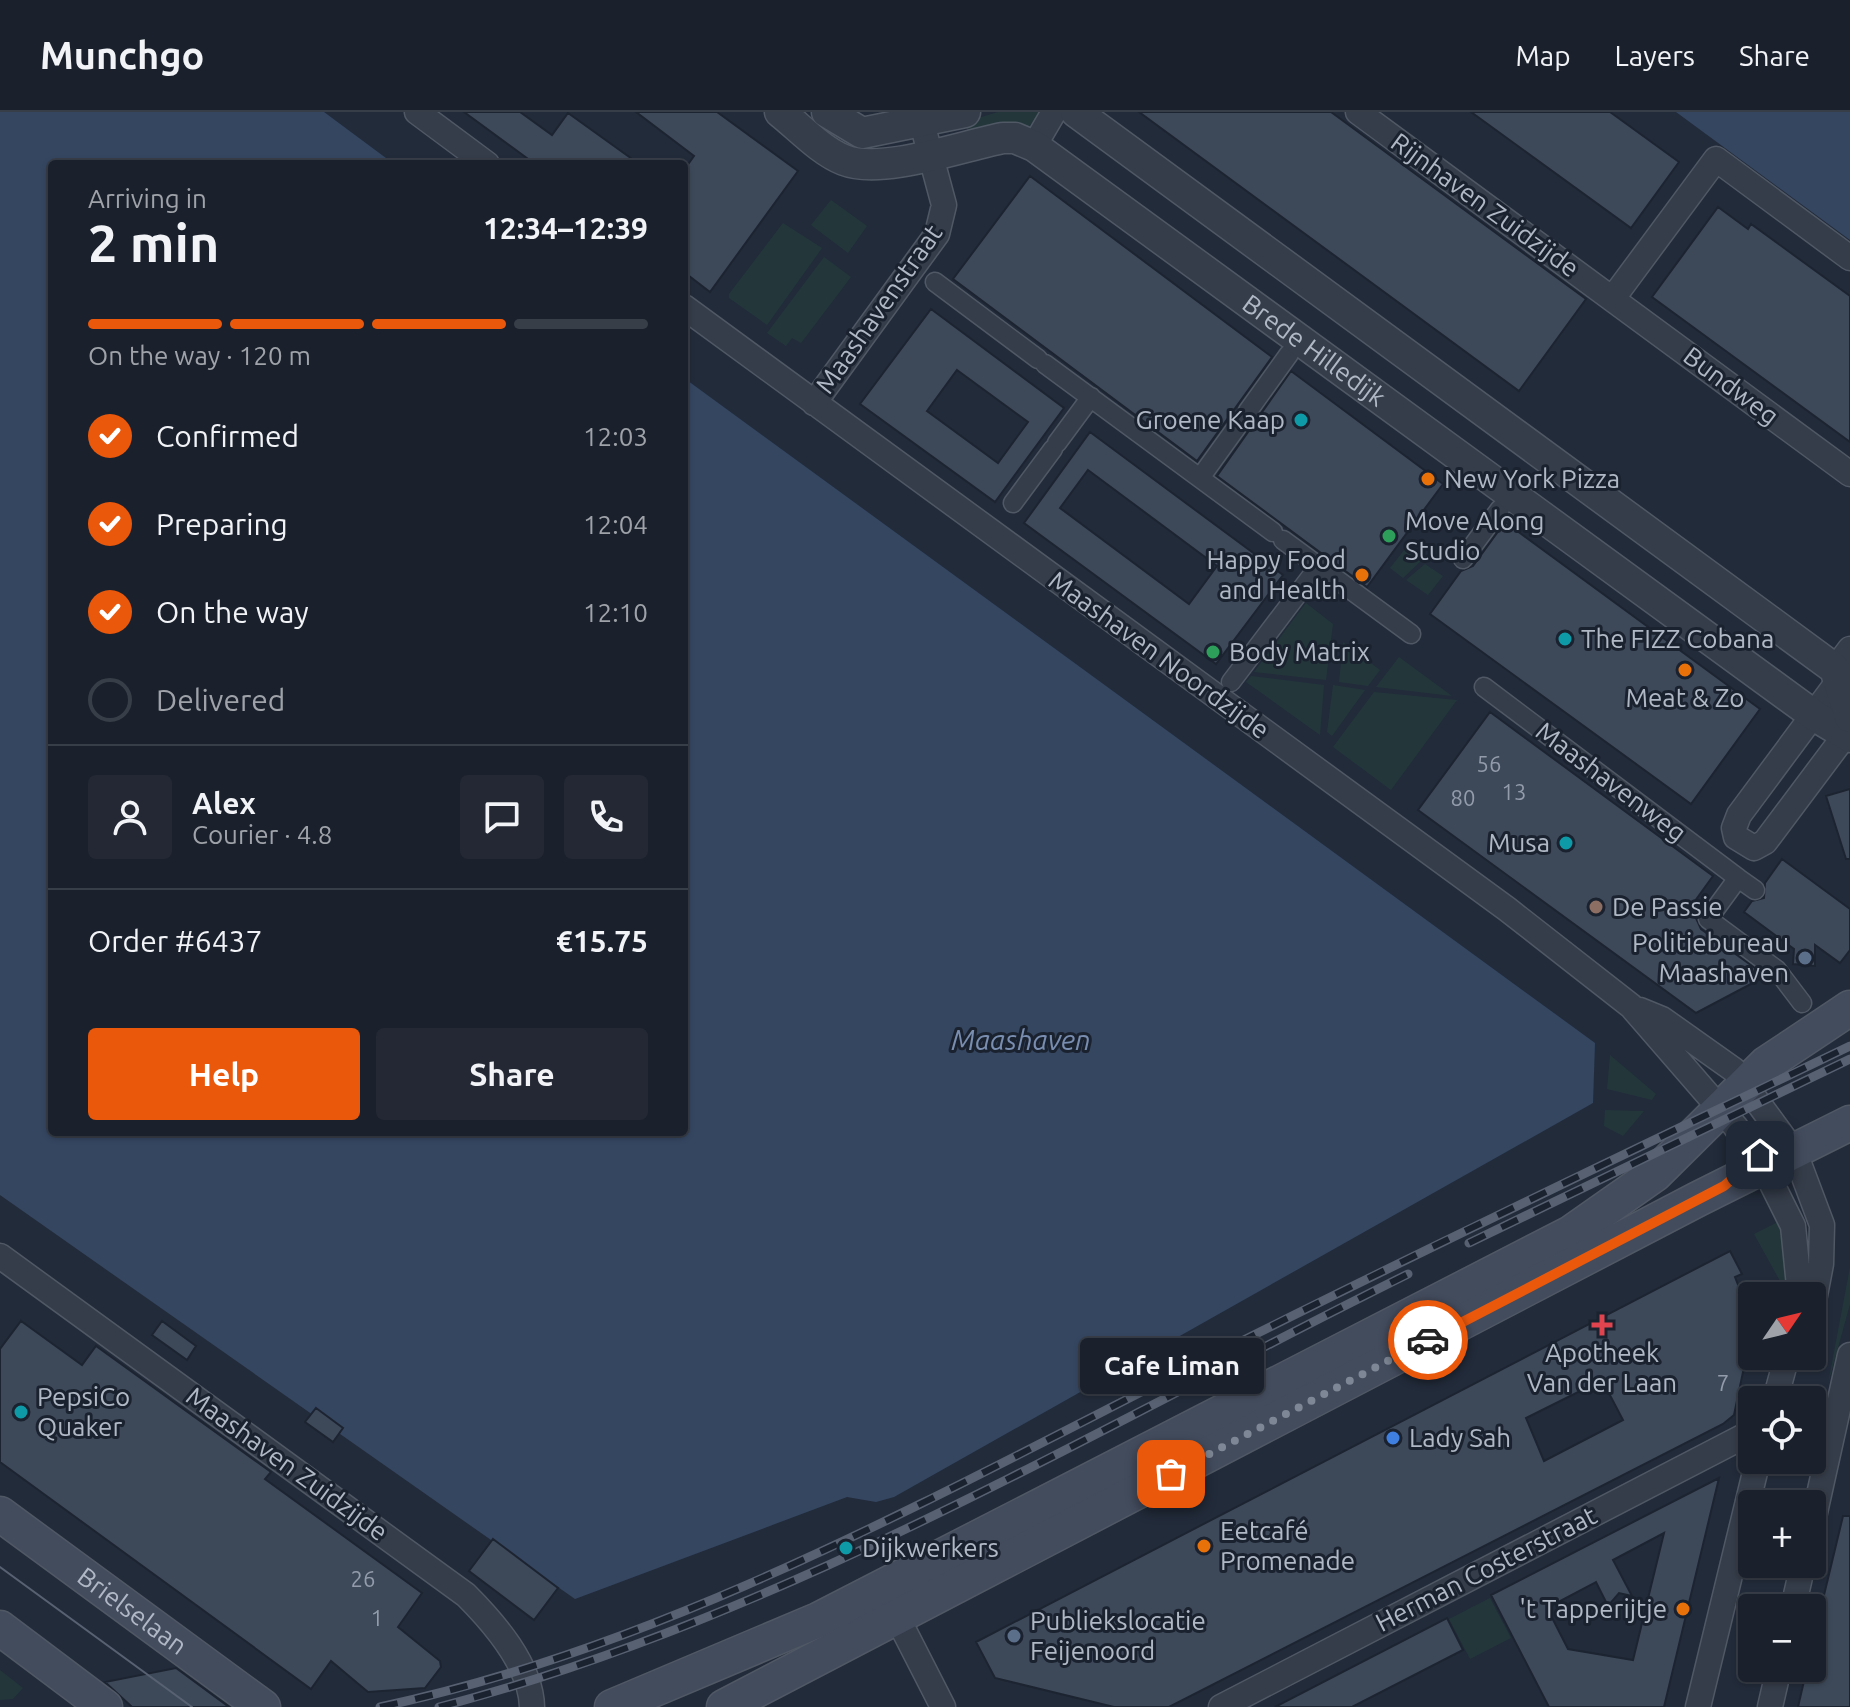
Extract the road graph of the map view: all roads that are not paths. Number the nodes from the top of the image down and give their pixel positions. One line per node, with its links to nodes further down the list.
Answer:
1 (417, 112): 11 (street)
2 (780, 112): 10 (street, Brede Hilledijk)
3 (827, 112): 8 (street)
4 (965, 112): 8 (street)
5 (1054, 112): 9 (street)
6 (1076, 112): 26 (street, Brede Hilledijk)
7 (1358, 112): 14 (street, Rijnhaven Zuidzijde)
8 (921, 117): 10 (street, Maashavenstraat)
9 (1034, 146): 10 (street, Brede Hilledijk); 29 (street, Brede Hilledijk)
10 (930, 153): 18 (street, Maashavenstraat)
11 (482, 160)
12 (1850, 258): 14 (street)
13 (935, 282): 17 (street)
14 (1613, 298): 19 (street, Bundweg)
15 (688, 310): 18 (street, Maashaven Noordzijde)
16 (1289, 354): 20 (street)
17 (1091, 397): 20 (street); 22 (street)
18 (814, 403): 34 (street, Maashaven Noordzijde)
19 (1850, 474)
20 (1200, 478): 24 (street)
21 (1500, 509): 23 (street)
22 (1008, 510)
23 (1463, 559)
24 (1319, 566): 25 (street); 27 (street)
25 (1411, 634)
26 (1842, 666): 29 (street); 30 (street)
27 (1231, 682)
28 (1484, 687): 31 (street, Maashavenweg)
29 (1815, 716): 30 (street, Brede Hilledijk); 30 (street)
30 (1849, 729)
31 (1738, 878): 32 (street, Maashavenweg); 33 (street)
32 (1755, 890)
33 (1802, 1003)
34 (1631, 1006): 36 (street, Maashaven Noordzijde); 37 (street, Maashaven Noordzijde)
35 (1850, 1008): 36 (main road)
36 (1753, 1096): 37 (main road); 39 (street, Maashaven Noordzijde)
37 (1730, 1121): 39 (street, Maashaven Noordzijde); 54 (main road)
38 (1850, 1123): 39 (main road)
39 (1771, 1155): 41 (street); 42 (street); 48 (main road)
40 (0, 1256): 53 (street, Maashaven Zuidzijde)
41 (1799, 1282)
42 (1818, 1282)
43 (1850, 1355): 44 (street)
44 (1826, 1419)
45 (1738, 1439): 57 (street, Herman Costerstraat)
46 (1755, 1474): 58 (street)
47 (0, 1514): 52 (main road, Brielselaan)
48 (897, 1617): 55 (main road); 56 (street)
49 (0, 1628): 51 (main road)
50 (1776, 1682): 59 (street)
51 (105, 1707)
52 (263, 1707)
53 (532, 1707)
54 (612, 1707)
55 (724, 1707)
56 (943, 1707)
57 (1221, 1707)
58 (1698, 1707)
59 (1770, 1707)

